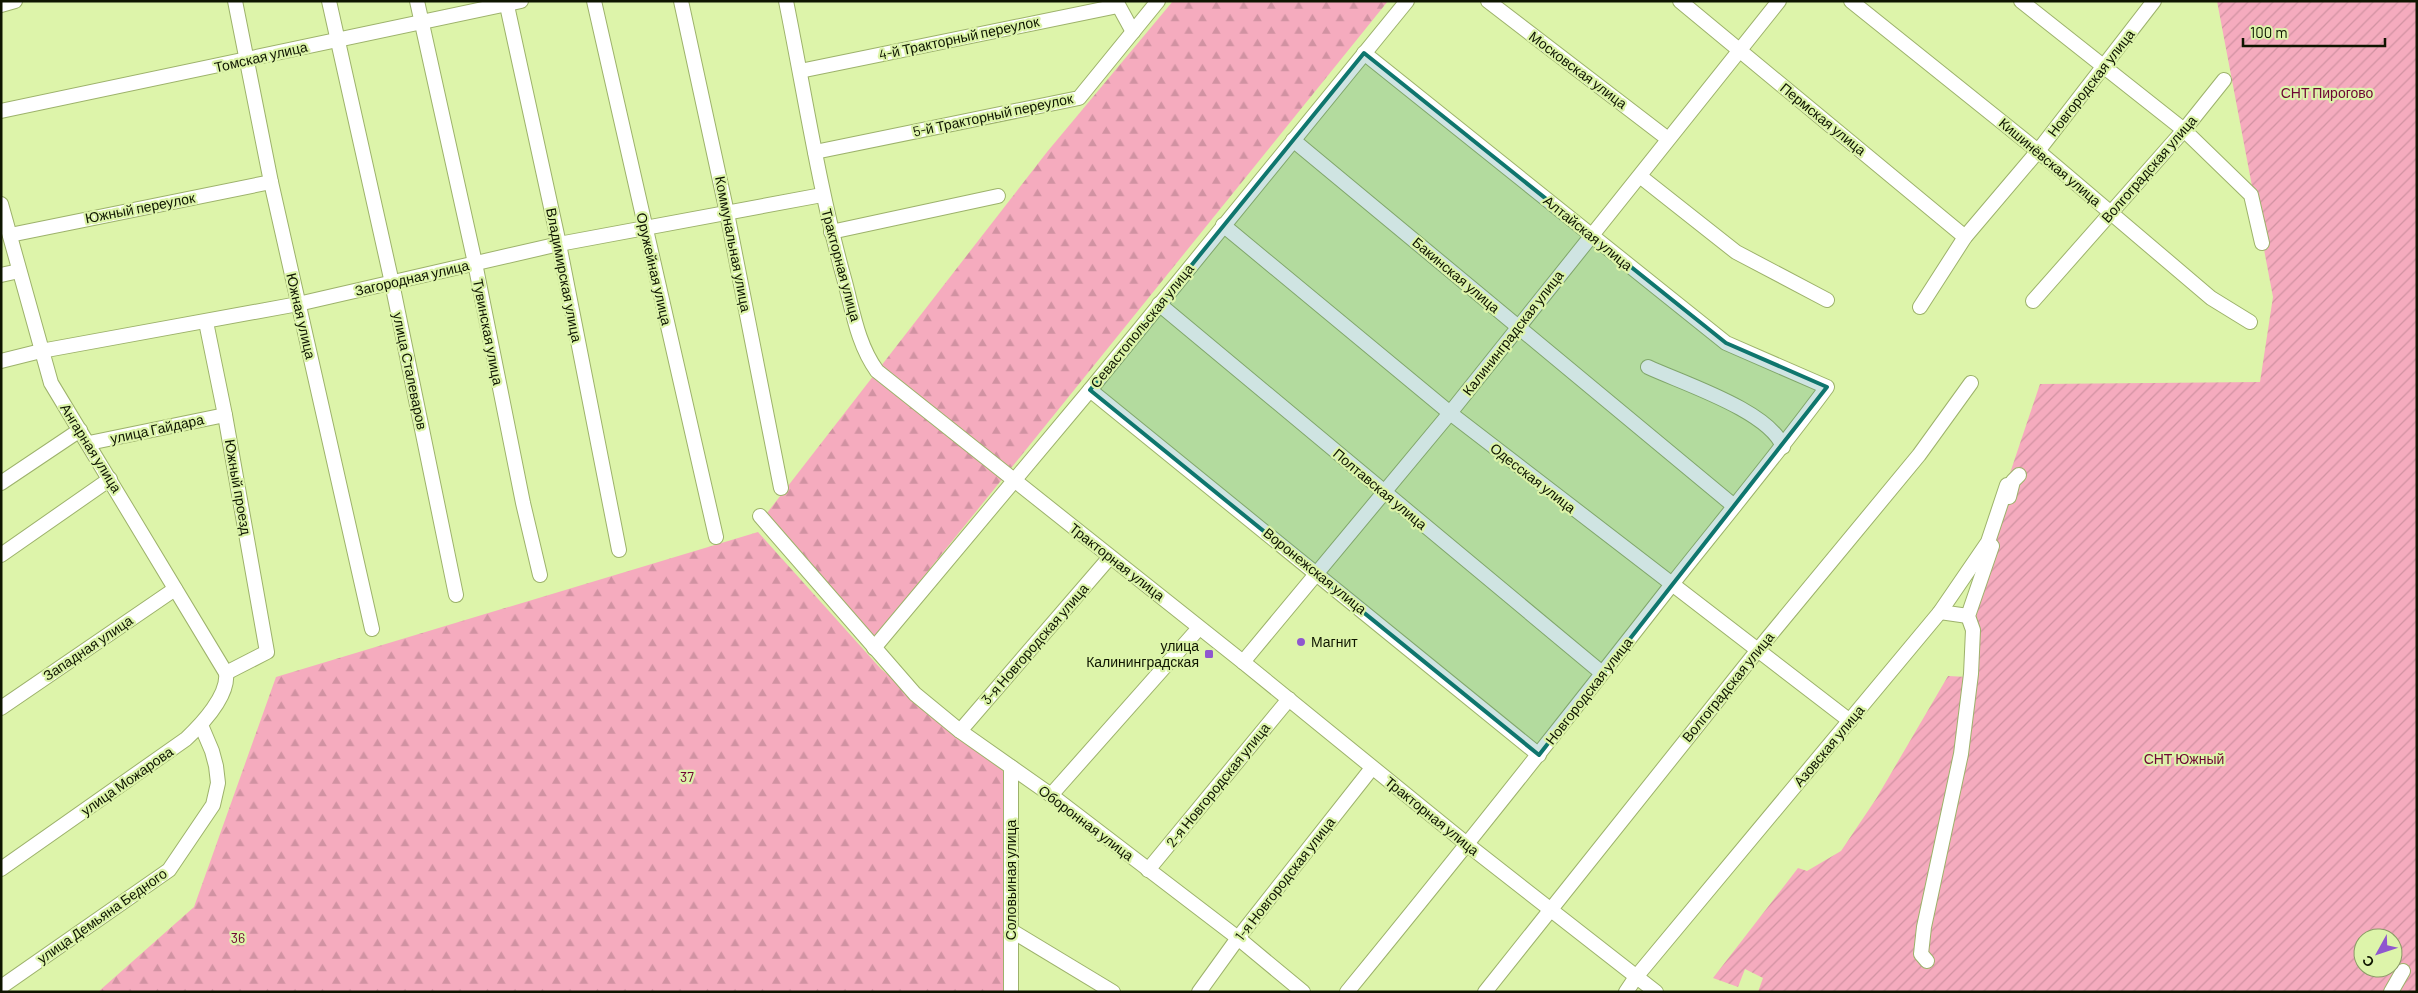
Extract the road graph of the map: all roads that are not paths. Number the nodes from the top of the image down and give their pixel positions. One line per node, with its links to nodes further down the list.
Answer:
1 (15, 1): 19 (street)
2 (235, 1): 25 (street, Южная улица)
3 (329, 1): 22 (street, улица Сталеваров)
4 (417, 1): 20 (street, Тувинская улица)
5 (521, 1): 17 (street, Томская улица)
6 (594, 1): 43 (street, Оружейная улица)
7 (681, 1): 40 (street, Коммунальная улица)
8 (786, 1): 27 (street, Тракторная улица)
9 (1158, 1): 21 (street, 5-й Тракторный переулок)
10 (1407, 1): 24 (street, Севастопольская улица)
11 (1488, 1): 31 (street, Московская улица)
12 (1680, 1): 23 (street, Пермская улица)
13 (1779, 1): 23 (street, Калининградская улица)
14 (1850, 1): 33 (street, Кишинёвская улица)
15 (2021, 1): 26 (street)
16 (2154, 1): 26 (street, Новгородская улица)
17 (506, 3): 20 (street, Томская улица); 49 (street, Владимирская улица)
18 (1117, 3): 21 (street); 27 (street, 4-й Тракторный переулок)
19 (1, 5)
20 (422, 24): 22 (street, Томская улица); 50 (street, Тувинская улица)
21 (1133, 32): 34 (street, 5-й Тракторный переулок)
22 (337, 40): 25 (street, Томская улица); 53 (street, улица Сталеваров)
23 (1740, 51): 31 (street, Калининградская улица); 47 (street, Пермская улица)
24 (1364, 53): 32 (street, Севастопольская улица); 46 (street, Алтайская улица)
25 (246, 61): 29 (street, Томская улица); 36 (street, Южная улица)
26 (2104, 68): 30 (street); 33 (street, Новгородская улица)
27 (800, 71): 34 (street, Тракторная улица)
28 (2224, 80): 30 (street, Волгоградская улица)
29 (1, 111)
30 (2184, 130): 41 (street, Волгоградская улица); 48 (street)
31 (1668, 139): 35 (street, Калининградская улица)
32 (1294, 140): 42 (street, Севастопольская улица); 61 (street, Бакинская улица)
33 (2038, 151): 41 (street, Кишинёвская улица); 47 (street, Новгородская улица)
34 (815, 152): 37 (street, Тракторная улица)
35 (1641, 177): 46 (street, Калининградская улица); 54 (street)
36 (271, 182): 45 (street, Южный переулок); 56 (street, Южная улица)
37 (822, 195): 40 (street, Загородная улица); 44 (street, Тракторная улица)
38 (998, 196): 44 (street)
39 (1, 204): 45 (street, Ангарная улица)
40 (727, 213): 43 (street, Загородная улица); 78 (street, Коммунальная улица)
41 (2112, 213): 55 (street, Волгоградская улица); 60 (street, Кишинёвская улица)
42 (1224, 225): 57 (street, Севастопольская улица); 68 (street, Одесская улица)
43 (644, 228): 49 (street, Загородная улица); 82 (street, Оружейная улица)
44 (831, 232): 75 (street, Тракторная улица)
45 (10, 235): 51 (street, Ангарная улица)
46 (1590, 236): 61 (street, Калининградская улица); 66 (street, Алтайская улица)
47 (1966, 237): 58 (street, Новгородская улица)
48 (2262, 243)
49 (558, 244): 50 (street, Загородная улица); 83 (street, Владимирская улица)
50 (475, 263): 53 (street, Загородная улица); 86 (street, Тувинская улица)
51 (19, 271): 52 (street); 62 (street, Ангарная улица)
52 (1, 275)
53 (392, 283): 56 (street, Загородная улица); 90 (street, улица Сталеваров)
54 (1827, 300)
55 (2033, 301)
56 (298, 304): 59 (street, Загородная улица); 94 (street, Южная улица)
57 (1159, 304): 67 (street, Севастопольская улица); 79 (street, Полтавская улица)
58 (1920, 307)
59 (206, 322): 62 (street, Загородная улица); 69 (street, Южный проезд)
60 (2250, 322)
61 (1518, 328): 68 (street, Калининградская улица); 80 (street, Бакинская улица)
62 (41, 351): 63 (street, Загородная улица); 70 (street, Ангарная улица)
63 (1, 361)
64 (1648, 367): 72 (street)
65 (1971, 383): 96 (street, Волгоградская улица)
66 (1827, 387): 72 (street, Новгородская улица)
67 (1090, 390): 75 (street, Севастопольская улица); 87 (street, Воронежская улица)
68 (1450, 413): 79 (street, Калининградская улица); 88 (street, Одесская улица)
69 (225, 415): 71 (street, улица Гайдара); 98 (street, Южный проезд)
70 (80, 430): 71 (street, Ангарная улица); 76 (street)
71 (89, 443): 74 (street, Ангарная улица)
72 (1783, 447): 80 (street, Новгородская улица)
73 (2018, 475): 92 (street)
74 (110, 479): 84 (street); 89 (street, Ангарная улица)
75 (1013, 481): 85 (street, Тракторная улица); 95 (street, Севастопольская улица)
76 (1, 483)
77 (2007, 485): 91 (street, Азовская улица)
78 (781, 488)
79 (1384, 492): 87 (street, Калининградская улица); 99 (street, Полтавская улица)
80 (1734, 506): 88 (street, Новгородская улица)
81 (760, 516): 95 (street, Оборонная улица)
82 (716, 537)
83 (619, 550)
84 (1, 555)
85 (1110, 557): 93 (street, Тракторная улица); 104 (street, 3-я Новгородская улица)
86 (540, 574)
87 (1318, 574): 97 (street, Калининградская улица); 105 (street, Воронежская улица)
88 (1672, 585): 96 (street, Одесская улица); 99 (street, Новгородская улица)
89 (175, 588): 98 (street, Ангарная улица); 101 (street, Западная улица)
90 (456, 595)
91 (1940, 612): 92 (street); 102 (street, Азовская улица)
92 (1968, 616): 115 (street)
93 (1199, 628): 97 (street, Тракторная улица); 108 (street)
94 (372, 629)
95 (874, 648): 104 (street, Оборонная улица)
96 (1757, 651): 102 (street, Одесская улица); 112 (street, Волгоградская улица)
97 (1243, 662): 100 (street, Тракторная улица)
98 (226, 673): 103 (street, улица Можарова)
99 (1602, 673): 105 (street, Новгородская улица)
100 (1289, 699): 107 (street, Тракторная улица); 111 (street, 2-я Новгородская улица)
101 (1, 708)
102 (1850, 721): 116 (street, Азовская улица)
103 (200, 725): 110 (street, улица Можарова); 118 (street, улица Демьяна Бедного)
104 (960, 731): 106 (street, Оборонная улица)
105 (1539, 755): 109 (street, Новгородская улица)
106 (1011, 768): 108 (street, Оборонная улица); 113 (street, Соловьиная улица)
107 (1372, 768): 109 (street, Тракторная улица); 114 (street, 1-я Новгородская улица)
108 (1051, 795): 111 (street, Оборонная улица)
109 (1468, 845): 112 (street, Тракторная улица); 123 (street, Новгородская улица)
110 (1, 869)
111 (1148, 870): 114 (street, Оборонная улица)
112 (1551, 909): 116 (street, Тракторная улица); 124 (street, Волгоградская улица)
113 (1012, 931): 119 (street, Соловьиная улица); 120 (street)
114 (1238, 938): 121 (street, 1-я Новгородская улица); 122 (street, Оборонная улица)
115 (1927, 962)
116 (1636, 976): 125 (street, Азовская улица); 126 (street, Тракторная улица)
117 (2399, 978): 127 (street)
118 (1, 987)
119 (1011, 992)
120 (1113, 992)
121 (1199, 992)
122 (1303, 992)
123 (1347, 992)
124 (1485, 992)
125 (1626, 992)
126 (1656, 992)
127 (2390, 992)

